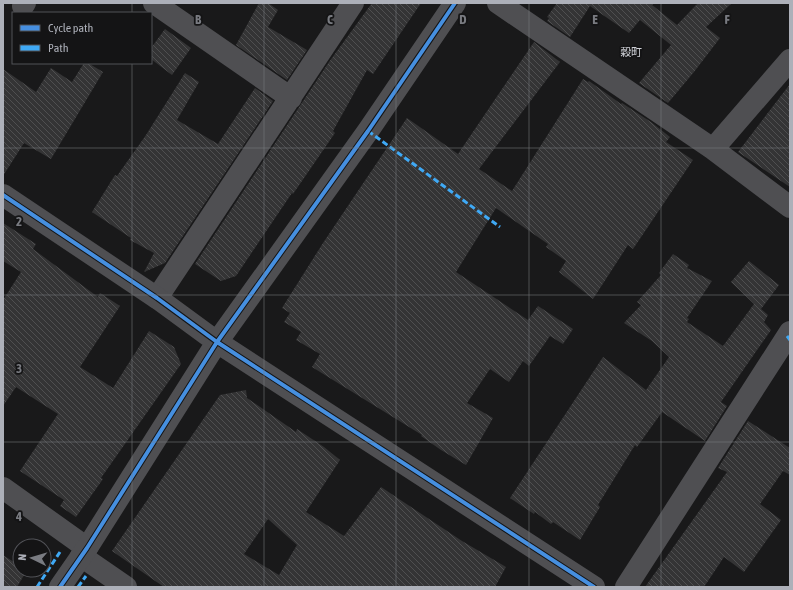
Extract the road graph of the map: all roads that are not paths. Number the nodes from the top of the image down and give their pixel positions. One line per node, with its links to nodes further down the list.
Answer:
1 (154, 3): 6 (street)
2 (353, 3): 6 (street)
3 (454, 3): 12 (street)
4 (498, 3): 7 (street)
5 (790, 60): 7 (street)
6 (291, 98): 10 (street)
7 (713, 149): 9 (street)
8 (3, 195): 10 (street)
9 (790, 208)
10 (157, 298): 12 (street)
11 (790, 332): 18 (street)
12 (217, 342): 14 (street); 17 (street)
13 (3, 488): 14 (street)
14 (84, 552): 15 (street); 16 (street)
15 (60, 587)
16 (126, 587)
17 (594, 587)
18 (626, 587)

